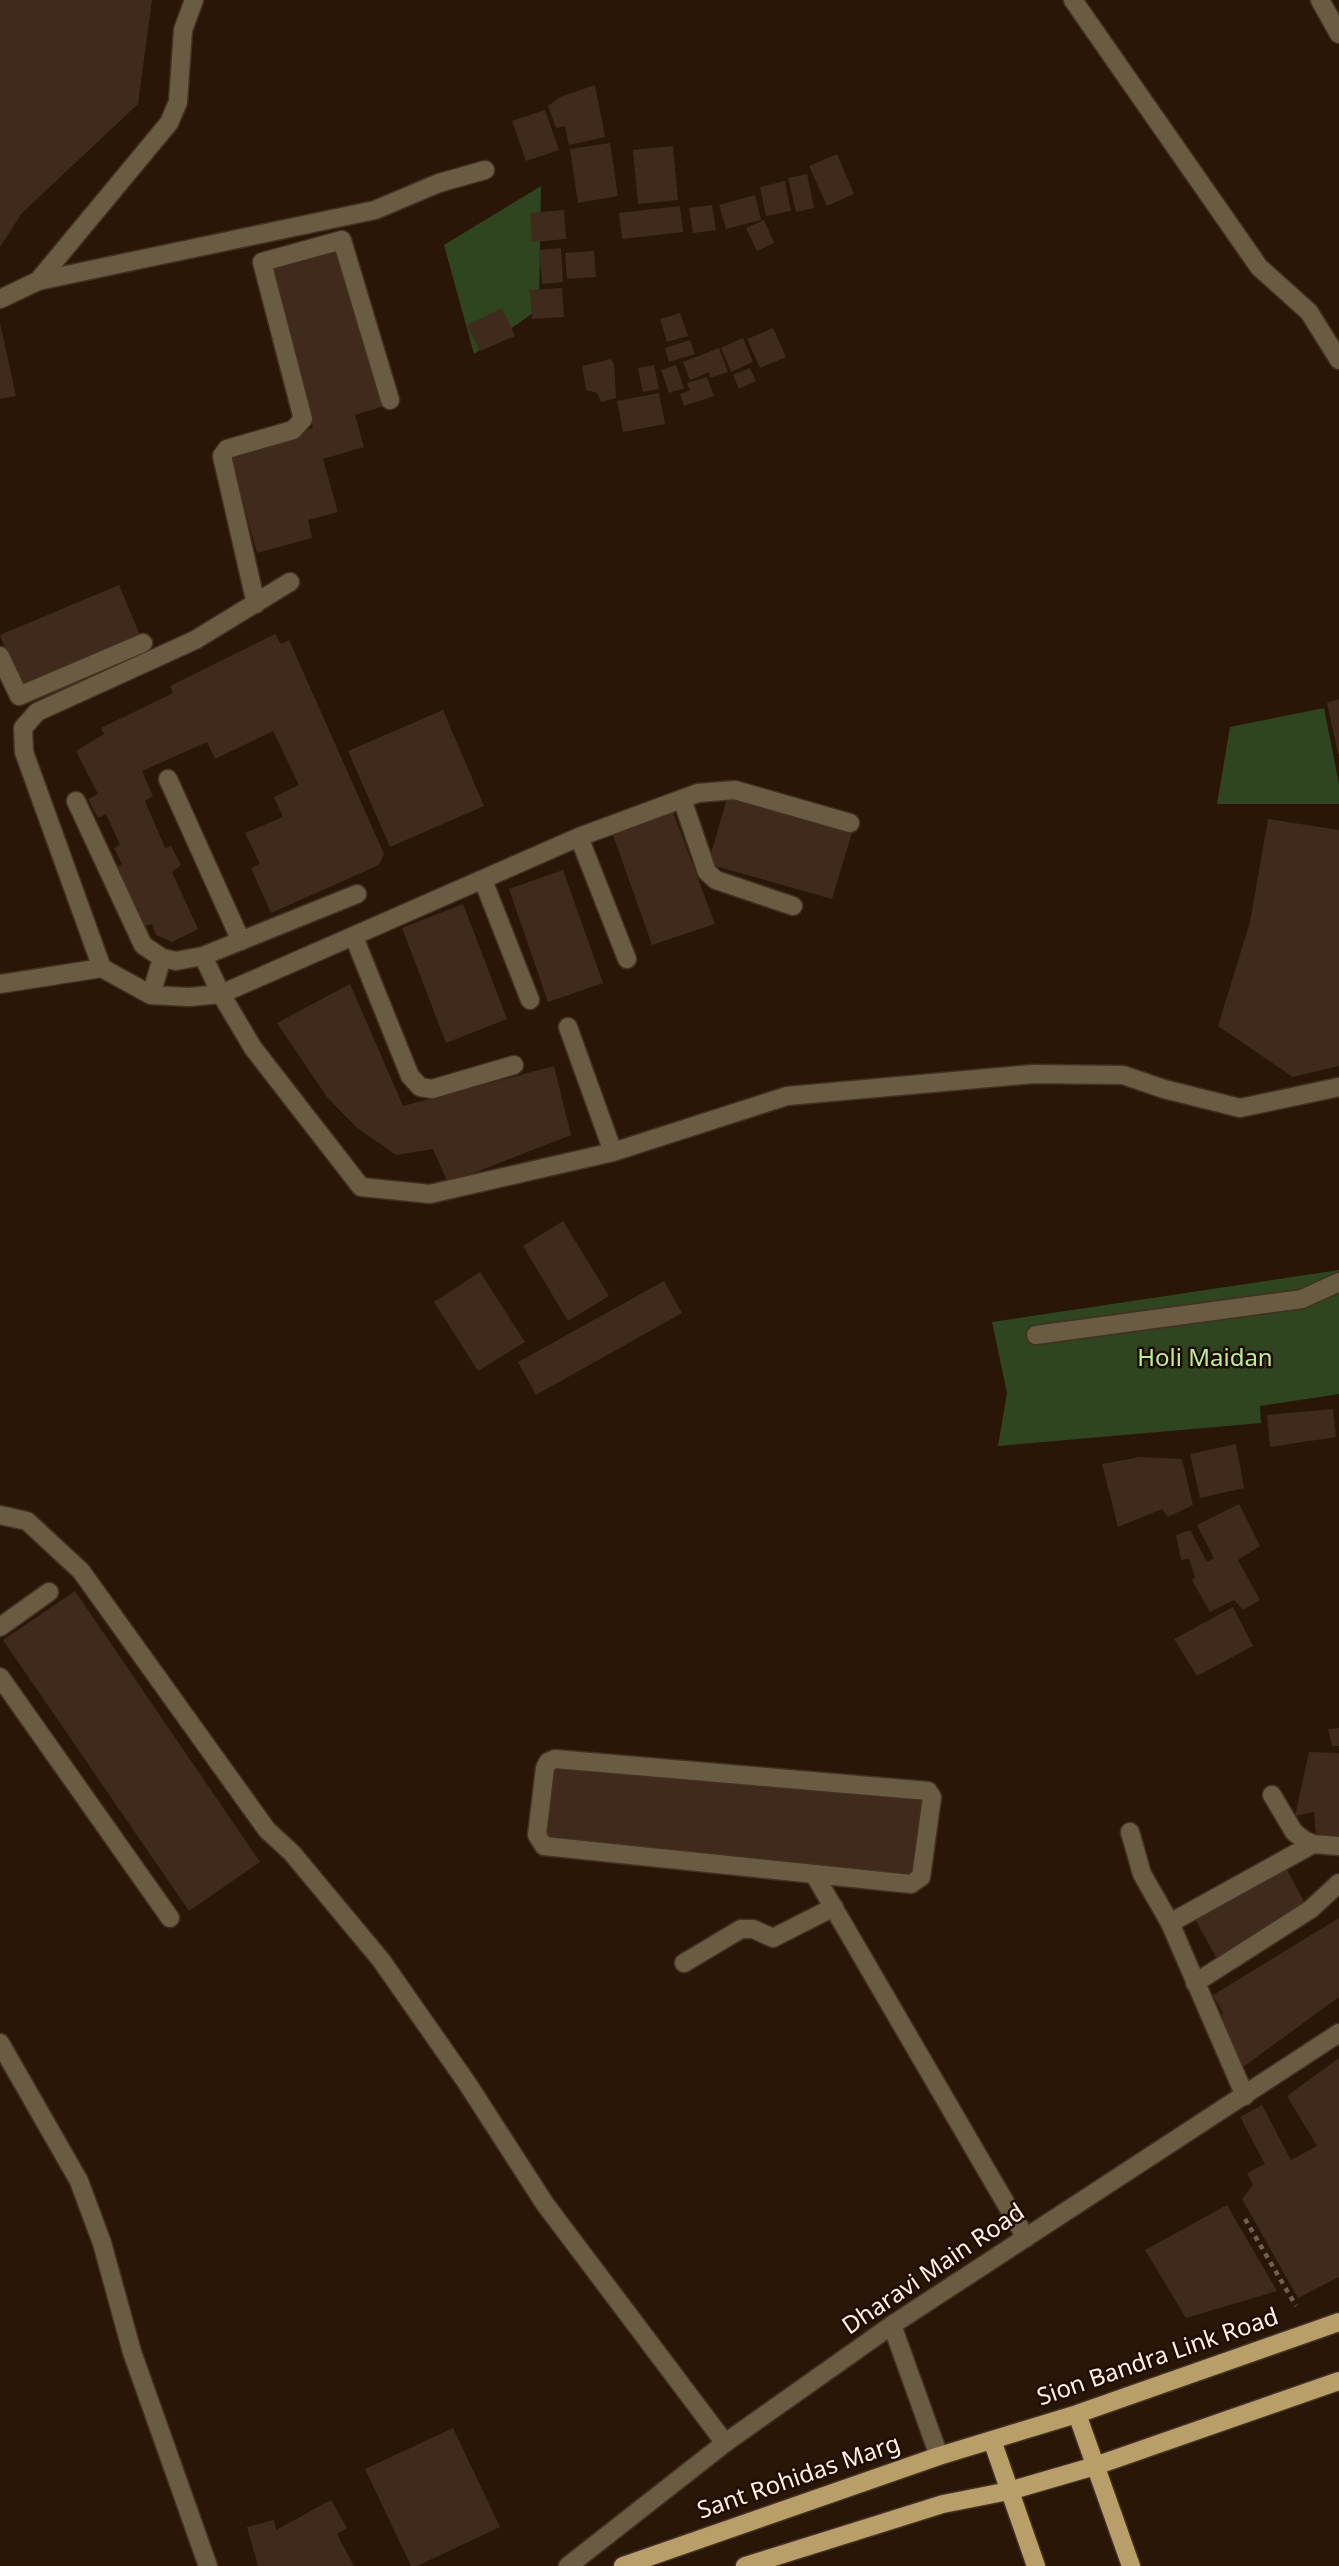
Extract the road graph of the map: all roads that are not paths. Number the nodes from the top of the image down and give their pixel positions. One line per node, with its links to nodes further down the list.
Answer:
1 (194, 0): 6 (street)
2 (1073, 0): 8 (street)
3 (1320, 0): 4 (street)
4 (1339, 34)
5 (485, 170): 6 (street)
6 (38, 281): 7 (street)
7 (0, 299)
8 (1339, 360)
9 (390, 400): 11 (street)
10 (290, 582): 11 (street)
11 (256, 604): 15 (street)
12 (143, 643): 14 (street)
13 (0, 656): 14 (street)
14 (46, 685): 15 (street)
15 (55, 704): 29 (street)
16 (168, 779): 25 (street)
17 (682, 799): 19 (street); 20 (street); 23 (street)
18 (76, 801): 27 (street)
19 (850, 823)
20 (579, 837): 21 (street); 28 (street)
21 (483, 880): 24 (street); 33 (street)
22 (357, 894): 25 (street)
23 (793, 906)
24 (354, 937): 31 (street); 35 (street)
25 (241, 941): 26 (street)
26 (203, 956): 27 (street); 31 (street)
27 (162, 958): 32 (street)
28 (627, 959)
29 (102, 968): 30 (street); 32 (street)
30 (0, 985)
31 (221, 994): 32 (street); 37 (street)
32 (151, 995)
33 (530, 1000)
34 (568, 1027): 37 (street)
35 (514, 1065)
36 (1339, 1087): 37 (street)
37 (613, 1152)
38 (1339, 1282): 39 (street)
39 (1036, 1335)
40 (0, 1515): 65 (street)
41 (49, 1592): 42 (street)
42 (0, 1627)
43 (0, 1677): 44 (street)
44 (7, 1700): 52 (street)
45 (1272, 1794): 47 (street)
46 (1130, 1832): 53 (street)
47 (1313, 1844): 48 (street); 53 (street)
48 (1339, 1846)
49 (814, 1874): 49 (street); 51 (street)
50 (1339, 1883): 55 (street)
51 (834, 1907): 54 (street); 59 (street)
52 (170, 1919)
53 (1170, 1923): 55 (street)
54 (684, 1963)
55 (1195, 1983): 58 (street)
56 (1339, 2033): 58 (street, Dharavi Main Road)
57 (0, 2043): 69 (street)
58 (1245, 2096): 59 (street, Dharavi Main Road)
59 (1026, 2238): 61 (street, Dharavi Main Road)
60 (1339, 2322): 63 (main road, Sion Bandra Link Road)
61 (892, 2325): 65 (street, Dharavi Main Road); 66 (street)
62 (1339, 2381): 67 (main road)
63 (1077, 2414): 64 (main road, Sion Bandra Link Road); 67 (main road)
64 (992, 2440): 66 (main road, Sant Rohidas Marg); 68 (main road)
65 (725, 2443): 70 (street, Dharavi Main Road)
66 (939, 2456): 71 (main road, Sant Rohidas Marg)
67 (1095, 2466): 68 (main road); 74 (main road)
68 (1009, 2491): 72 (main road); 73 (main road)
69 (208, 2566)
70 (568, 2566)
71 (623, 2566)
72 (745, 2566)
73 (1036, 2566)
74 (1131, 2566)

